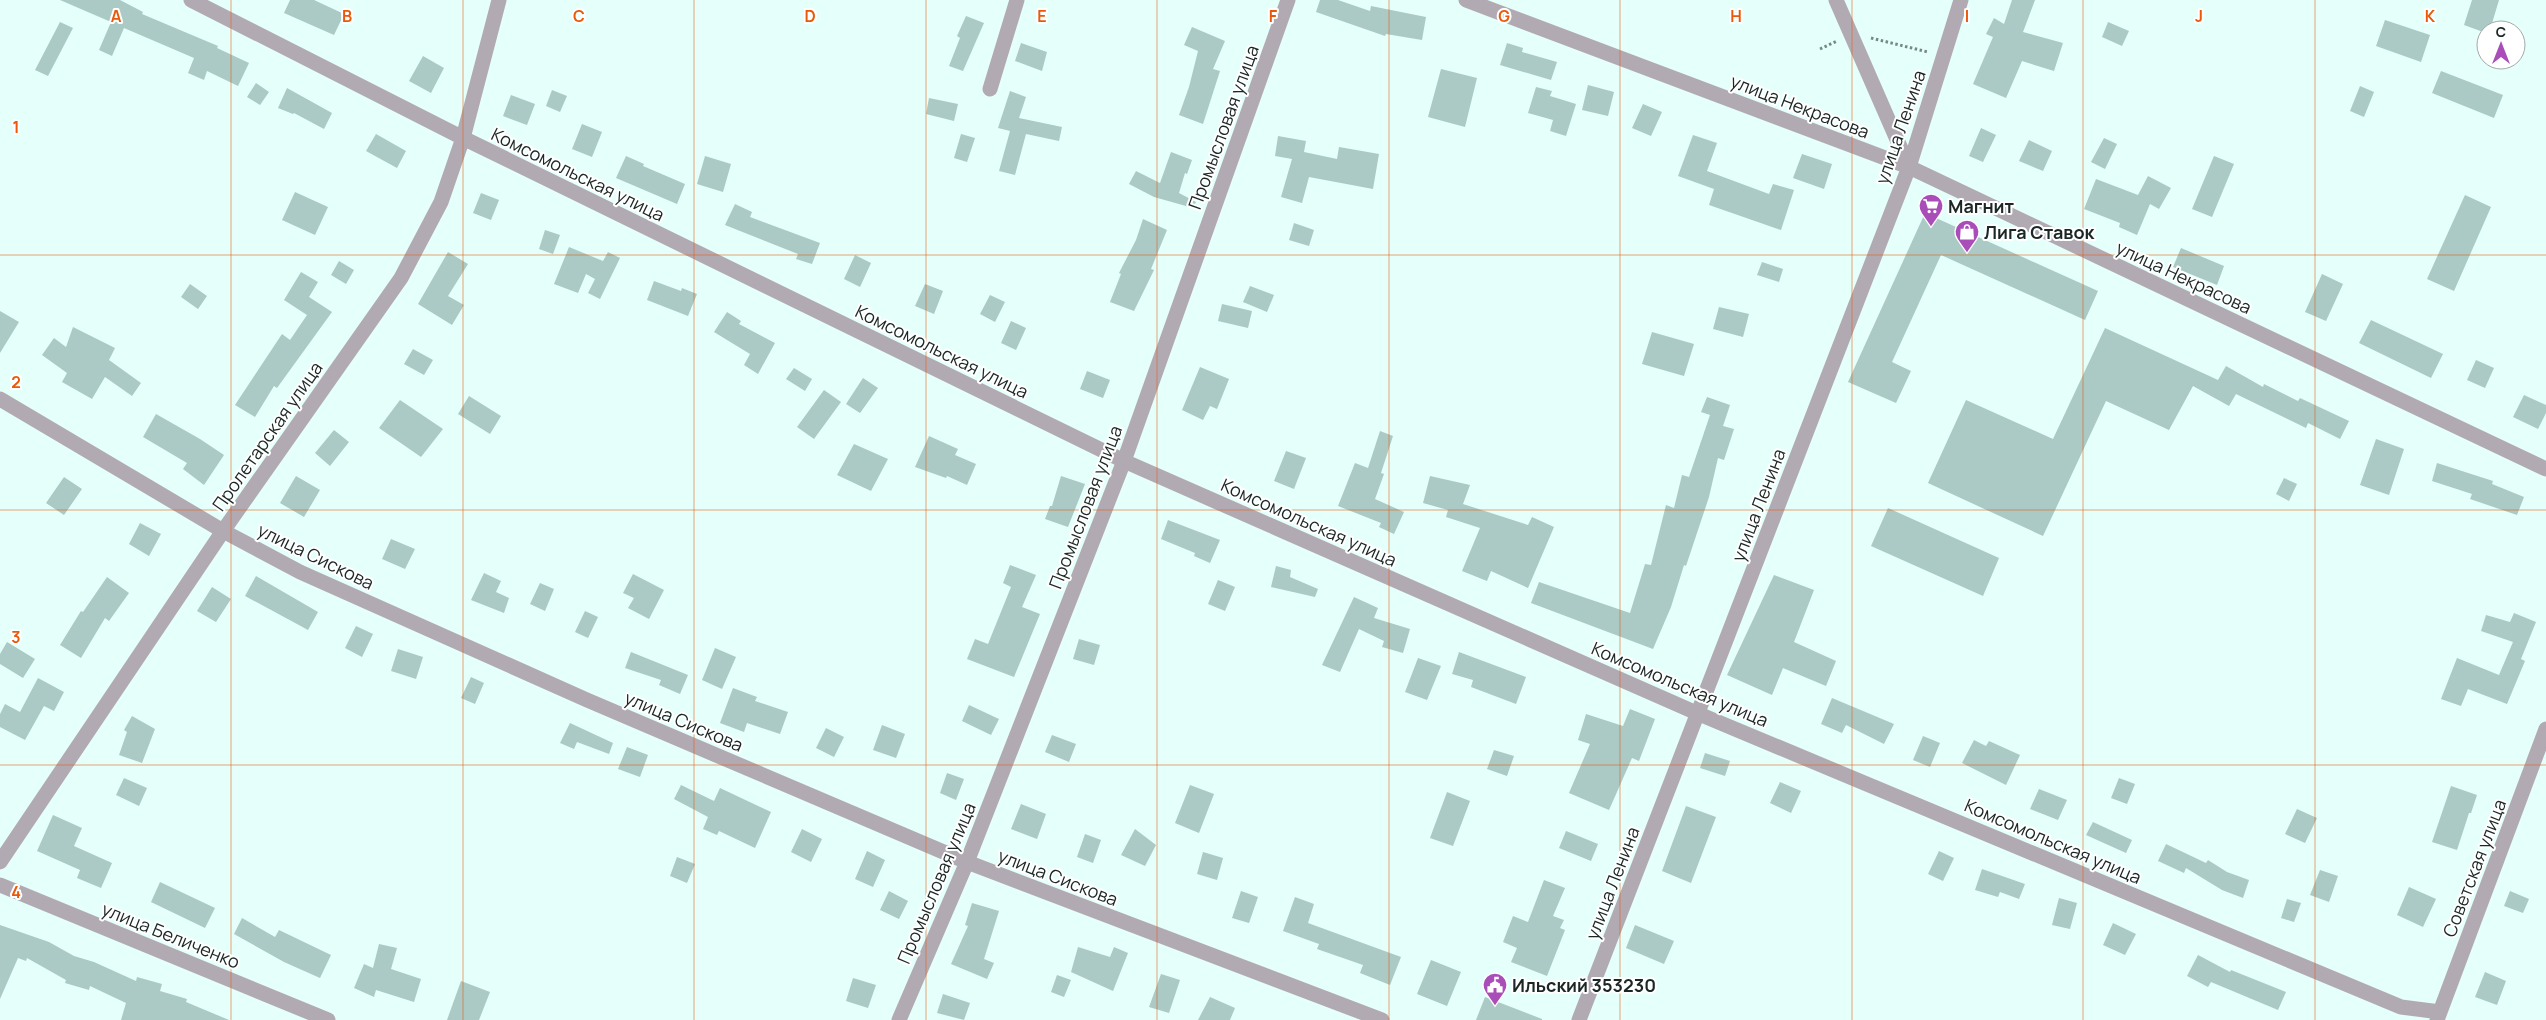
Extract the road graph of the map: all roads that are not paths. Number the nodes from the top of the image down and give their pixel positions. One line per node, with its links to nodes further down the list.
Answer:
1 (191, 0): 9 (street, Комсомольская улица)
2 (499, 0): 9 (street, Пролетарская улица)
3 (1017, 0): 8 (street)
4 (1288, 0): 12 (street, Промысловая улица)
5 (1466, 0): 10 (street, улица Некрасова)
6 (1836, 0): 10 (street)
7 (1961, 0): 10 (street, улица Ленина)
8 (990, 89)
9 (463, 138): 12 (street, Комсомольская улица); 14 (street, Пролетарская улица)
10 (1909, 167): 13 (street, улица Некрасова); 15 (street, улица Ленина)
11 (0, 398): 14 (street, улица Сискова)
12 (1124, 461): 15 (street, Комсомольская улица); 18 (street, Промысловая улица)
13 (2546, 469)
14 (224, 531): 17 (street, Пролетарская улица); 18 (street, улица Сискова)
15 (1699, 714): 20 (street, Комсомольская улица); 24 (street, улица Ленина)
16 (2546, 729): 20 (street, Советская улица)
17 (0, 862)
18 (967, 862): 22 (street, Промысловая улица); 23 (street, улица Сискова)
19 (0, 885): 21 (street, улица Беличенко)
20 (2438, 1016)
21 (328, 1020)
22 (899, 1020)
23 (1382, 1020)
24 (1579, 1020)

